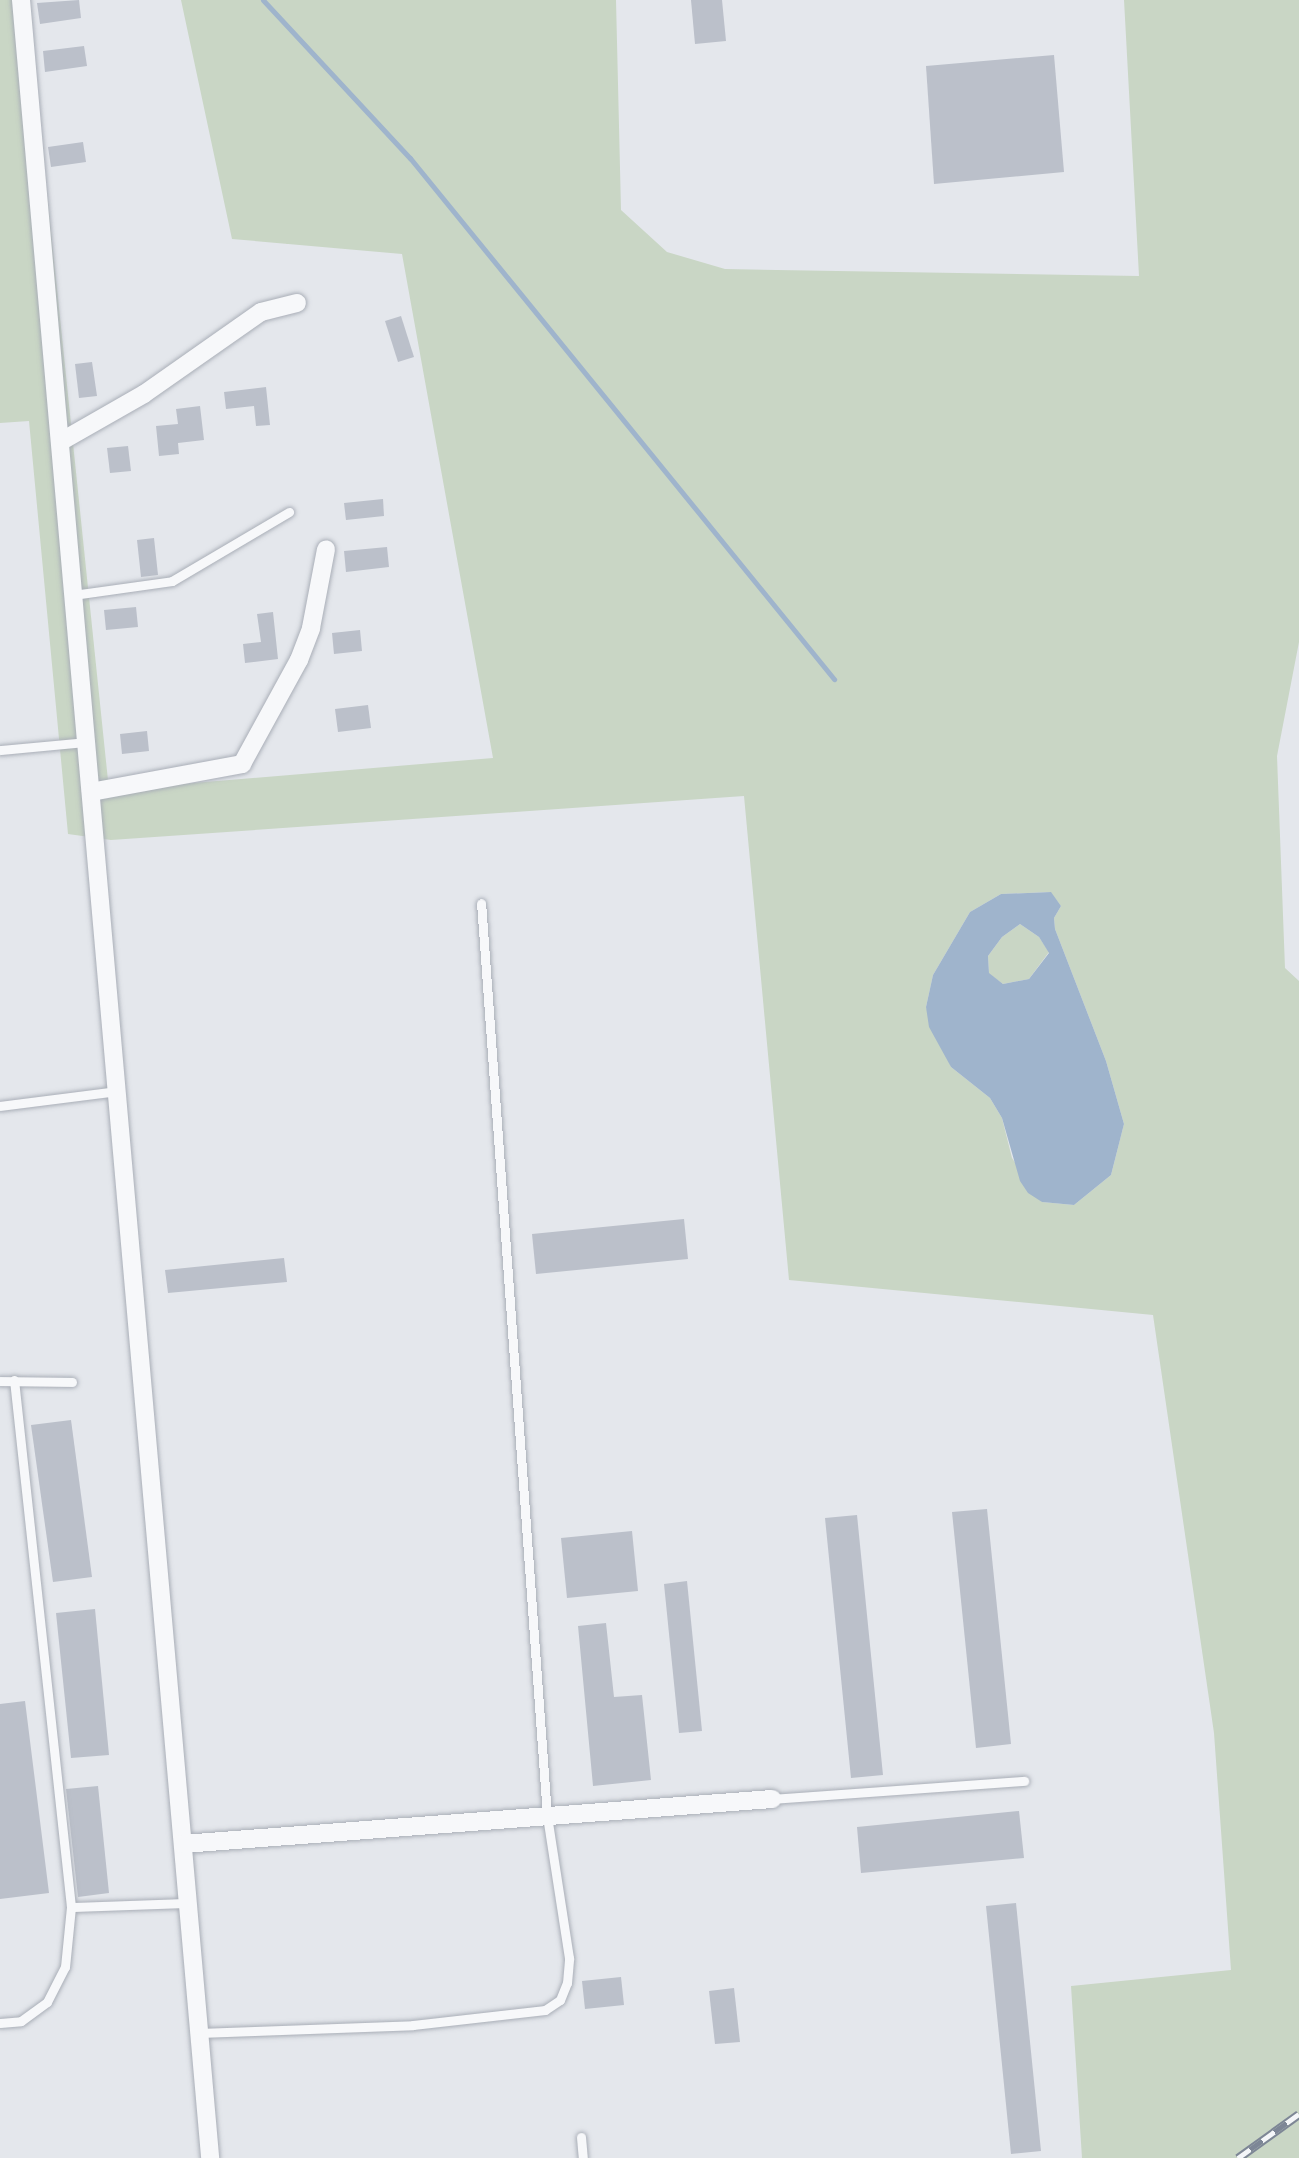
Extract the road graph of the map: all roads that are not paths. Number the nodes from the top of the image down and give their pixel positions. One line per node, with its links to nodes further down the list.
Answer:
1 (22, 0): 3 (street)
2 (296, 303): 3 (street)
3 (60, 442): 6 (street)
4 (289, 512): 6 (lane)
5 (326, 549): 9 (street)
6 (73, 595): 7 (street)
7 (86, 742): 8 (lane); 9 (street)
8 (0, 750)
9 (91, 792): 11 (street)
10 (481, 902): 18 (lane)
11 (117, 1091): 12 (lane); 19 (street)
12 (0, 1106)
13 (0, 1380): 14 (lane)
14 (14, 1380): 15 (lane); 21 (lane)
15 (72, 1382)
16 (1024, 1781): 17 (lane)
17 (772, 1799): 18 (street)
18 (548, 1816): 19 (street); 23 (lane)
19 (183, 1844): 20 (street)
20 (188, 1903): 21 (lane); 23 (street)
21 (71, 1907): 22 (lane)
22 (0, 2023)
23 (200, 2033): 25 (street)
24 (581, 2136): 26 (lane)
25 (210, 2158)
26 (583, 2158)

